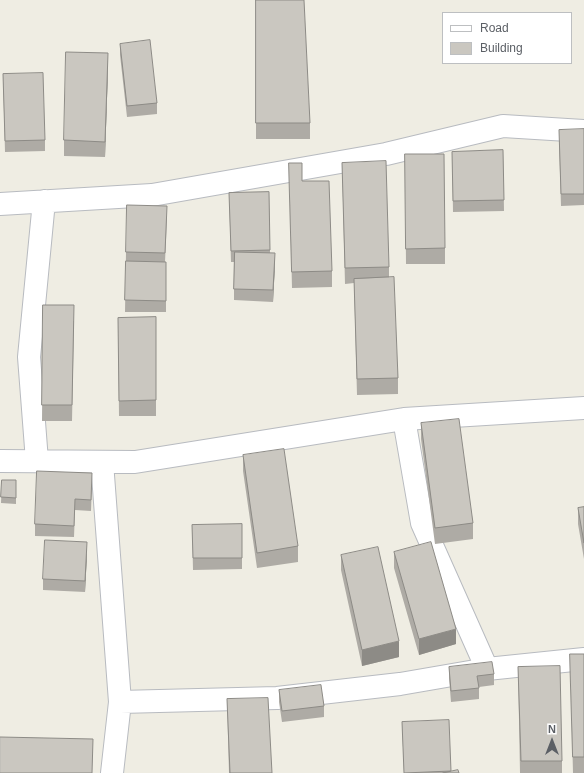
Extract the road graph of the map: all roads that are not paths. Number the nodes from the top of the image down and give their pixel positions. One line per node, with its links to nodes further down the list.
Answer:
1 (584, 131): 2 (street)
2 (44, 201): 3 (street); 7 (street)
3 (0, 204)
4 (584, 408): 5 (street)
5 (404, 419): 8 (street); 10 (street)
6 (0, 461): 7 (street)
7 (37, 461): 8 (street)
8 (102, 462): 11 (street)
9 (584, 660): 10 (street)
10 (487, 669): 11 (street)
11 (120, 702): 12 (street)
12 (112, 773)

